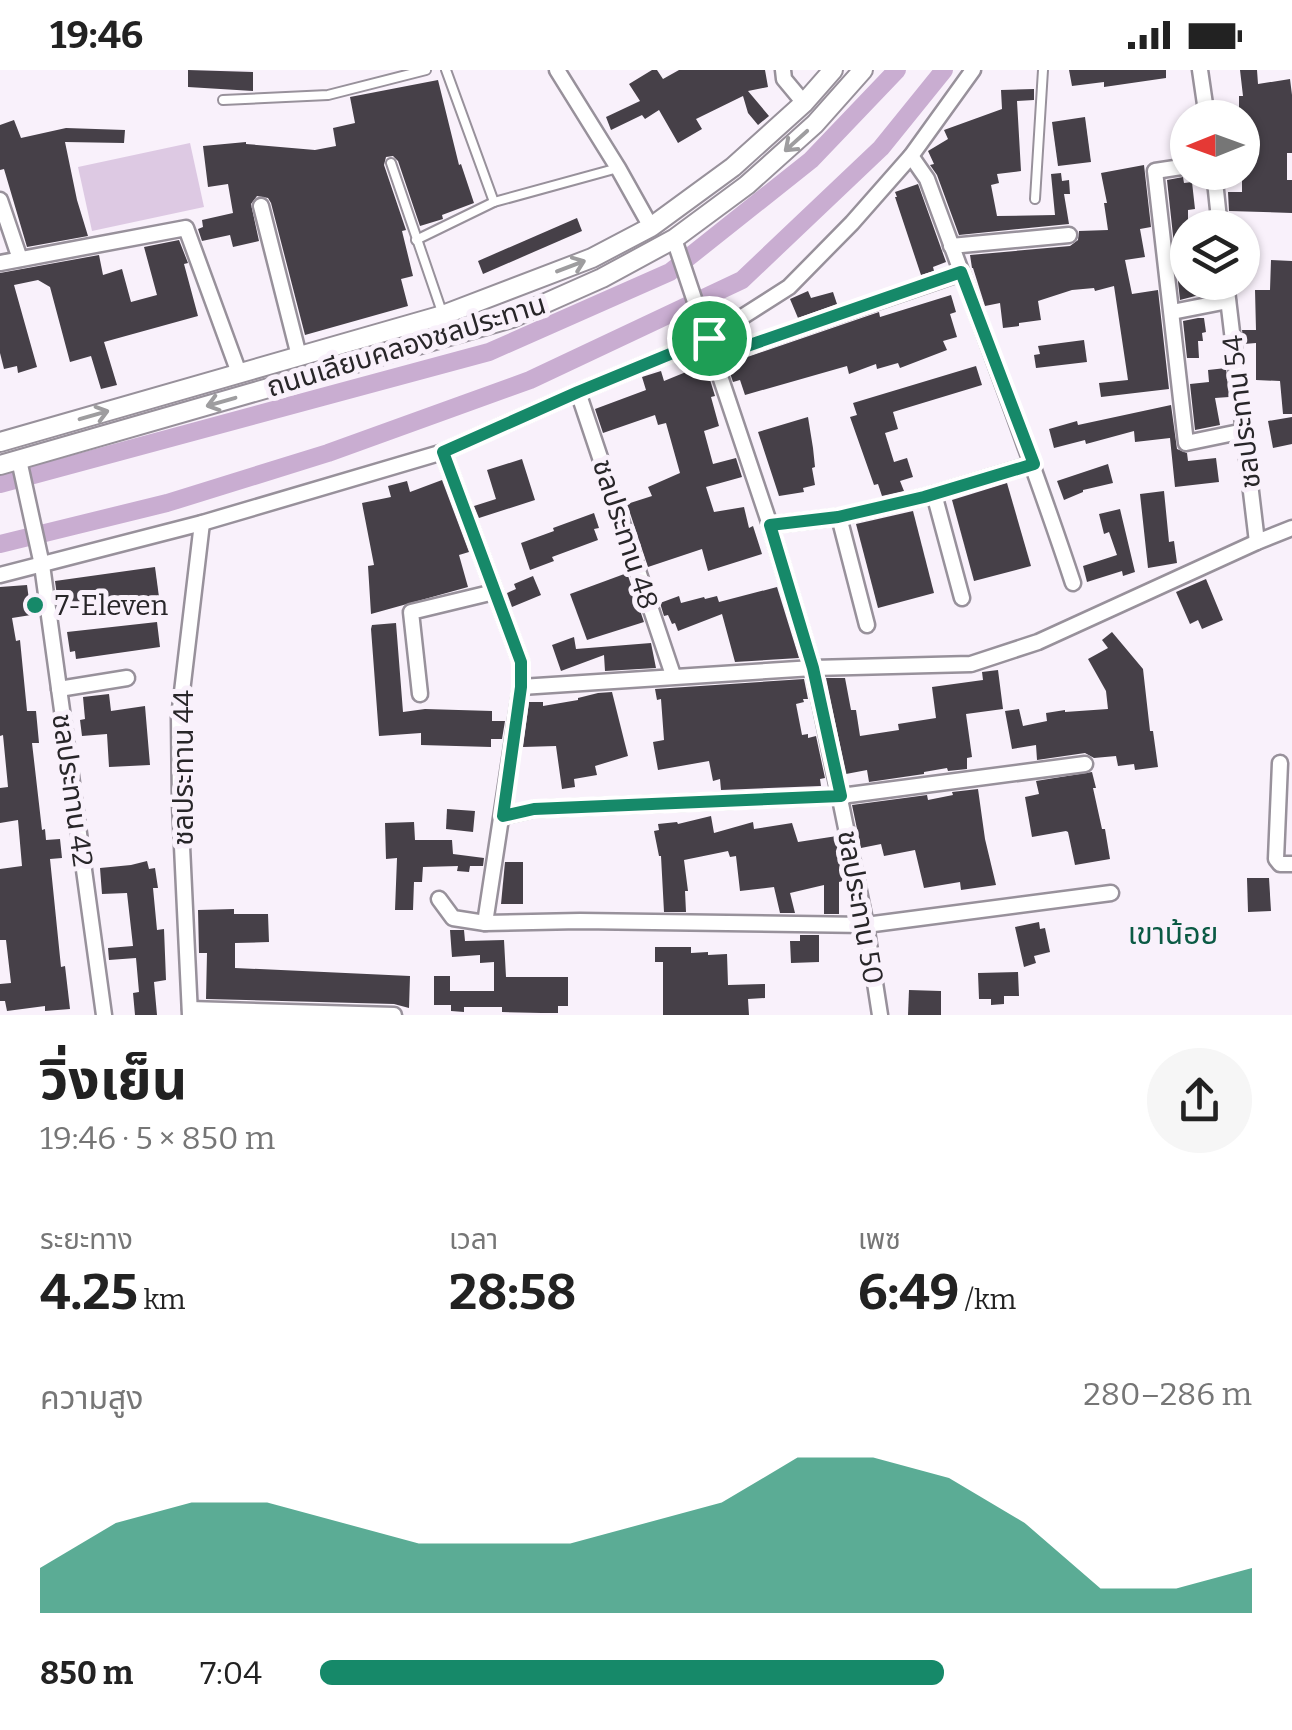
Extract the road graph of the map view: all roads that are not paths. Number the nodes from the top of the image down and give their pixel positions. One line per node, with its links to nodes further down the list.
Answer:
1 (426, 70): 10 (lane)
2 (446, 70): 19 (lane)
3 (557, 70): 15 (street)
4 (784, 70): 12 (street)
5 (833, 70): 12 (street, ถนนเลียบคลองชลประทาน)
6 (863, 70): 23 (street, ถนนเลียบคลองชลประทาน, one-way to 23)
7 (973, 70): 13 (street)
8 (1043, 70): 17 (lane)
9 (1200, 70): 11 (street)
10 (224, 100)
11 (1204, 100)
12 (804, 103): 21 (street, ถนนเลียบคลองชลประทาน)
13 (911, 156): 25 (street); 32 (street)
14 (392, 163): 24 (lane)
15 (618, 168): 19 (lane); 21 (street)
16 (1170, 169): 30 (street)
17 (1035, 199)
18 (0, 200): 26 (street)
19 (494, 202): 24 (lane)
20 (261, 206): 33 (street)
21 (651, 227): 31 (street, ถนนเลียบคลองชลประทาน, one-way to 21)
22 (1069, 235): 25 (street)
23 (674, 239): 32 (street, ชลประทาน 50); 40 (street, ถนนเลียบคลองชลประทาน, one-way to 40)
24 (416, 240): 31 (lane)
25 (951, 246): 28 (street)
26 (20, 259): 27 (street); 35 (street)
27 (0, 263)
28 (961, 272): 34 (street); 41 (street)
29 (1228, 300): 30 (street); 37 (street, ชลประทาน 54)
30 (1172, 312): 37 (street)
31 (443, 315): 33 (street, ถนนเลียบคลองชลประทาน)
32 (709, 338): 34 (street, ชลประทาน 50); 36 (street)
33 (299, 356): 35 (street, ถนนเลียบคลองชลประทาน)
34 (715, 357): 46 (street, ชลประทาน 50)
35 (239, 374): 38 (street, ถนนเลียบคลองชลประทาน, one-way to 35)
36 (578, 392): 39 (street); 56 (street, ชลประทาน 48)
37 (1244, 431): 48 (street, ชลประทาน 54)
38 (7, 440): 40 (street)
39 (443, 452): 45 (street); 52 (street)
40 (19, 460): 42 (street, ถนนเลียบคลองชลประทาน); 49 (street, ชลประทาน 42)
41 (1034, 464): 43 (street); 51 (street)
42 (0, 465)
43 (934, 494): 44 (street); 53 (street)
44 (838, 517): 46 (street); 54 (street)
45 (202, 523): 49 (street); 70 (street, ชลประทาน 44)
46 (770, 525): 55 (street, ชลประทาน 50)
47 (1292, 528): 48 (street)
48 (1257, 542): 55 (street)
49 (42, 565): 50 (street); 59 (street, ชลประทาน 42)
50 (0, 575)
51 (1073, 583)
52 (494, 592): 58 (street); 60 (street)
53 (962, 598)
54 (867, 624)
55 (813, 668): 56 (street); 63 (street, ชลประทาน 50)
56 (673, 675): 58 (street)
57 (128, 678): 59 (street)
58 (521, 687): 64 (street)
59 (59, 688): 71 (street, ชลประทาน 42)
60 (420, 694)
61 (1280, 763): 65 (street)
62 (1085, 764): 63 (street)
63 (841, 796): 64 (street); 69 (street, ชลประทาน 50)
64 (503, 816): 68 (street)
65 (1292, 864)
66 (1112, 893): 69 (street)
67 (438, 899): 68 (street)
68 (485, 923): 69 (street)
69 (866, 924): 73 (street, ชลประทาน 50)
70 (190, 1012): 72 (street)
71 (104, 1015)
72 (394, 1015)
73 (880, 1015)

